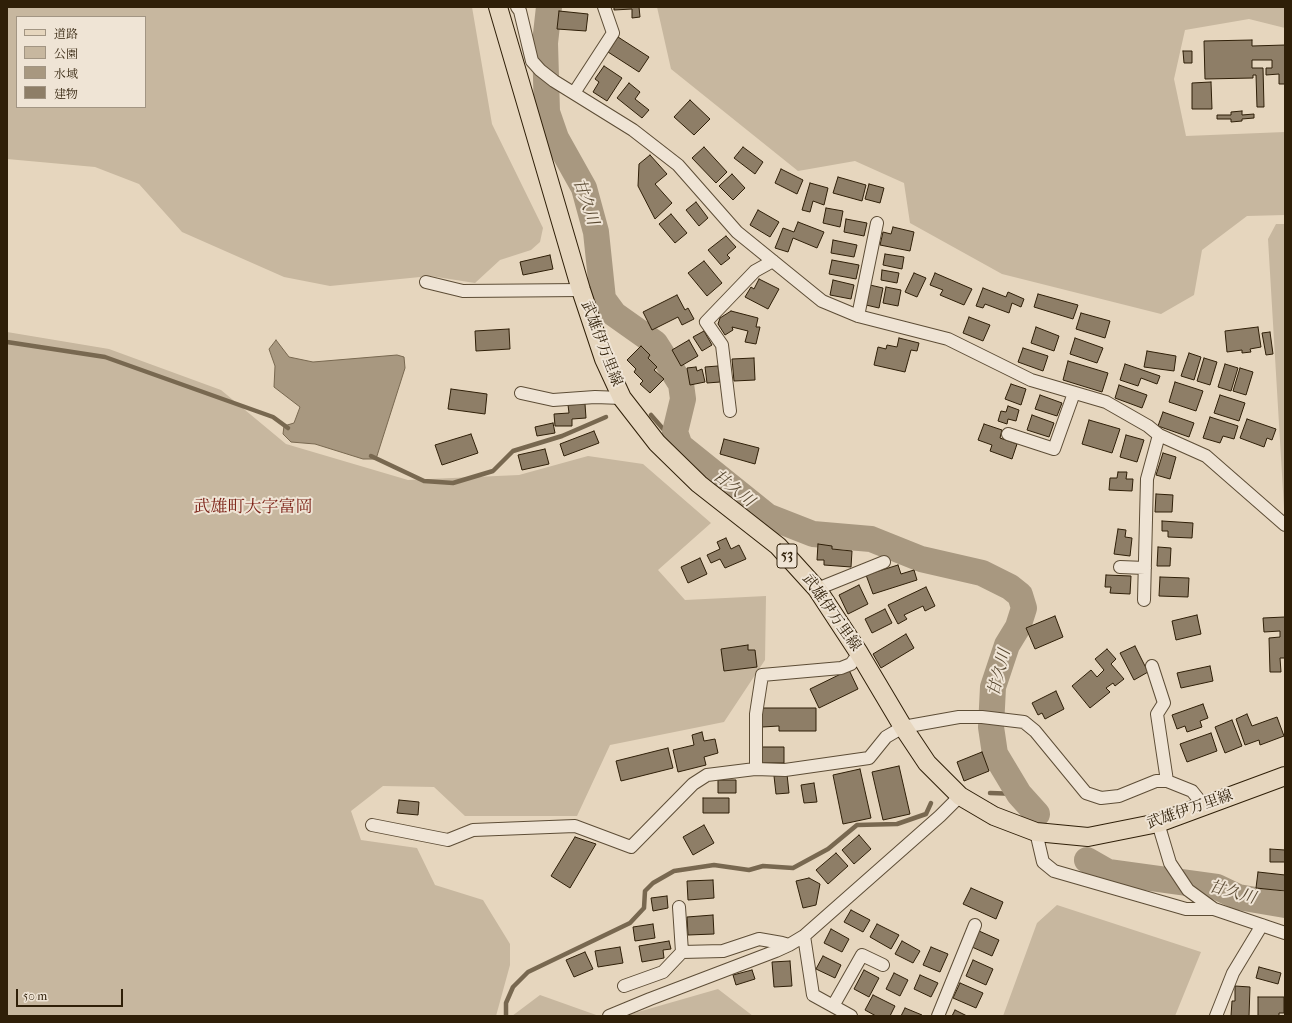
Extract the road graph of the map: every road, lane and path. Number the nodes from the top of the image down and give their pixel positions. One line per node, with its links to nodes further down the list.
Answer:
1 (498, 7): 8 (main road, 武雄伊万里線 / 53)
2 (517, 7): 4 (street)
3 (604, 7): 4 (street)
4 (574, 93): 6 (street)
5 (877, 223): 9 (street)
6 (773, 261): 9 (street); 13 (street)
7 (426, 282): 8 (street)
8 (581, 290): 12 (main road, 武雄伊万里線 / 53)
9 (858, 316): 11 (street)
10 (521, 393): 12 (street)
11 (1074, 393): 14 (street); 15 (street)
12 (622, 398): 20 (main road, 武雄伊万里線 / 53)
13 (730, 411)
14 (1008, 434)
15 (1159, 435): 16 (street); 19 (street)
16 (1285, 525)
17 (884, 562): 20 (street)
18 (1120, 567): 19 (street)
19 (1145, 568): 21 (street)
20 (817, 589): 22 (main road, 武雄伊万里線 / 53)
21 (1144, 600)
22 (859, 653): 24 (main road, 武雄伊万里線 / 53); 25 (street)
23 (1152, 666): 27 (street)
24 (903, 727): 27 (street); 28 (main road, 武雄伊万里線 / 53); 31 (street)
25 (756, 764)
26 (1285, 776): 29 (main road, 武雄伊万里線 / 53)
27 (1167, 781): 29 (street)
28 (960, 796): 32 (main road, 武雄伊万里線 / 53); 38 (street)
29 (1204, 806): 30 (main road, 武雄伊万里線 / 53)
30 (1158, 823): 32 (main road, 武雄伊万里線 / 53); 34 (street)
31 (372, 825)
32 (1036, 832): 34 (street)
33 (679, 908): 40 (street)
34 (1214, 909): 36 (street)
35 (976, 925): 46 (street)
36 (1262, 925): 37 (street); 47 (street)
37 (1285, 933)
38 (804, 936): 39 (street); 43 (street)
39 (789, 945): 40 (street); 44 (street)
40 (682, 952): 42 (street)
41 (883, 965): 43 (street)
42 (624, 986)
43 (833, 1006): 45 (street)
44 (609, 1016)
45 (851, 1016)
46 (938, 1016)
47 (1216, 1016)

